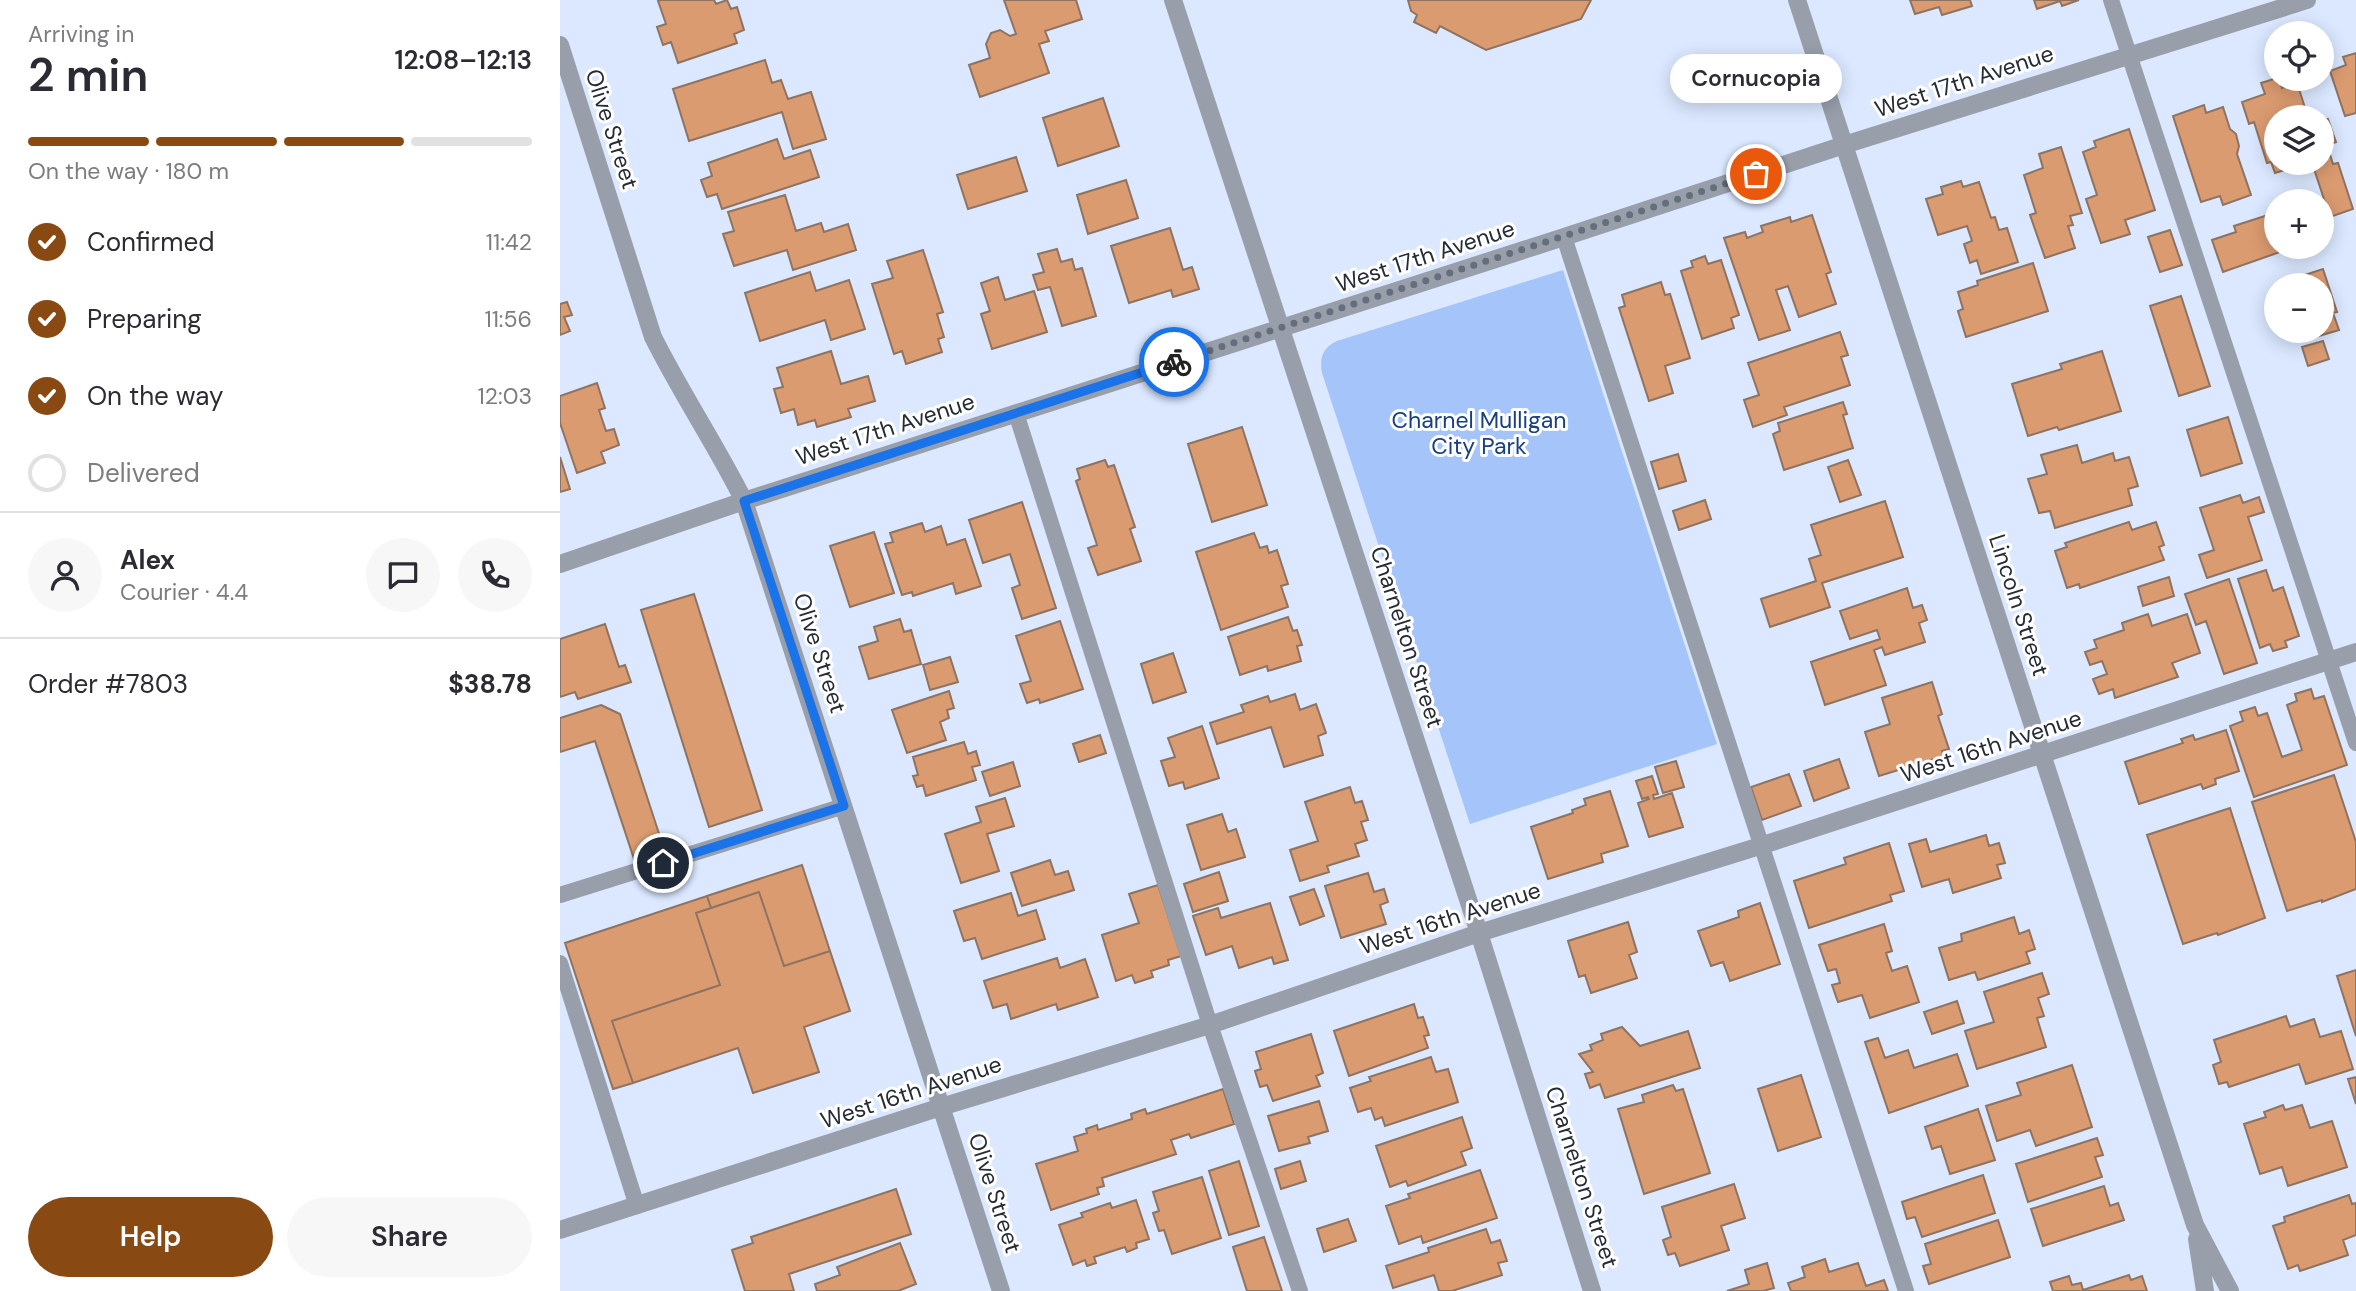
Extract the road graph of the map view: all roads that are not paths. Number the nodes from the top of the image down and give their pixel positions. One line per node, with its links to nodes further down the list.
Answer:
1 (1173, 0): 9 (street, Charnelton Street)
2 (1797, 0): 7 (street, Lincoln Street)
3 (2110, 0): 6 (lane)
4 (2307, 0): 6 (street, West 17th Avenue)
5 (560, 45): 11 (street, Olive Street)
6 (2128, 54): 7 (street, West 17th Avenue); 14 (lane)
7 (1844, 145): 8 (street, West 17th Avenue); 16 (street, Lincoln Street)
8 (1564, 237): 9 (street, West 17th Avenue); 18 (lane)
9 (1280, 328): 10 (street, West 17th Avenue); 20 (street, Charnelton Street)
10 (1016, 413): 11 (street, West 17th Avenue); 22 (lane)
11 (744, 501): 12 (street, West 17th Avenue); 17 (street, Olive Street)
12 (560, 564)
13 (2356, 652): 14 (street, West 16th Avenue)
14 (2330, 661): 15 (lane); 16 (street, West 16th Avenue)
15 (2356, 743)
16 (2042, 755): 18 (street, West 16th Avenue); 25 (street, Lincoln Street)
17 (844, 806): 19 (lane); 23 (street, Olive Street)
18 (1760, 846): 20 (street, West 16th Avenue); 30 (lane)
19 (560, 895)
20 (1479, 933): 22 (street, West 16th Avenue); 29 (street, Charnelton Street)
21 (560, 963): 24 (lane)
22 (1210, 1025): 23 (street, West 16th Avenue); 28 (lane)
23 (941, 1107): 24 (street, West 16th Avenue); 27 (street, Olive Street)
24 (636, 1206): 26 (street, West 16th Avenue)
25 (2195, 1225): 31 (street, Lincoln Street); 32 (street, Lincoln Street)
26 (560, 1230)
27 (1001, 1291)
28 (1300, 1291)
29 (1592, 1291)
30 (1906, 1291)
31 (2205, 1291)
32 (2230, 1291)

